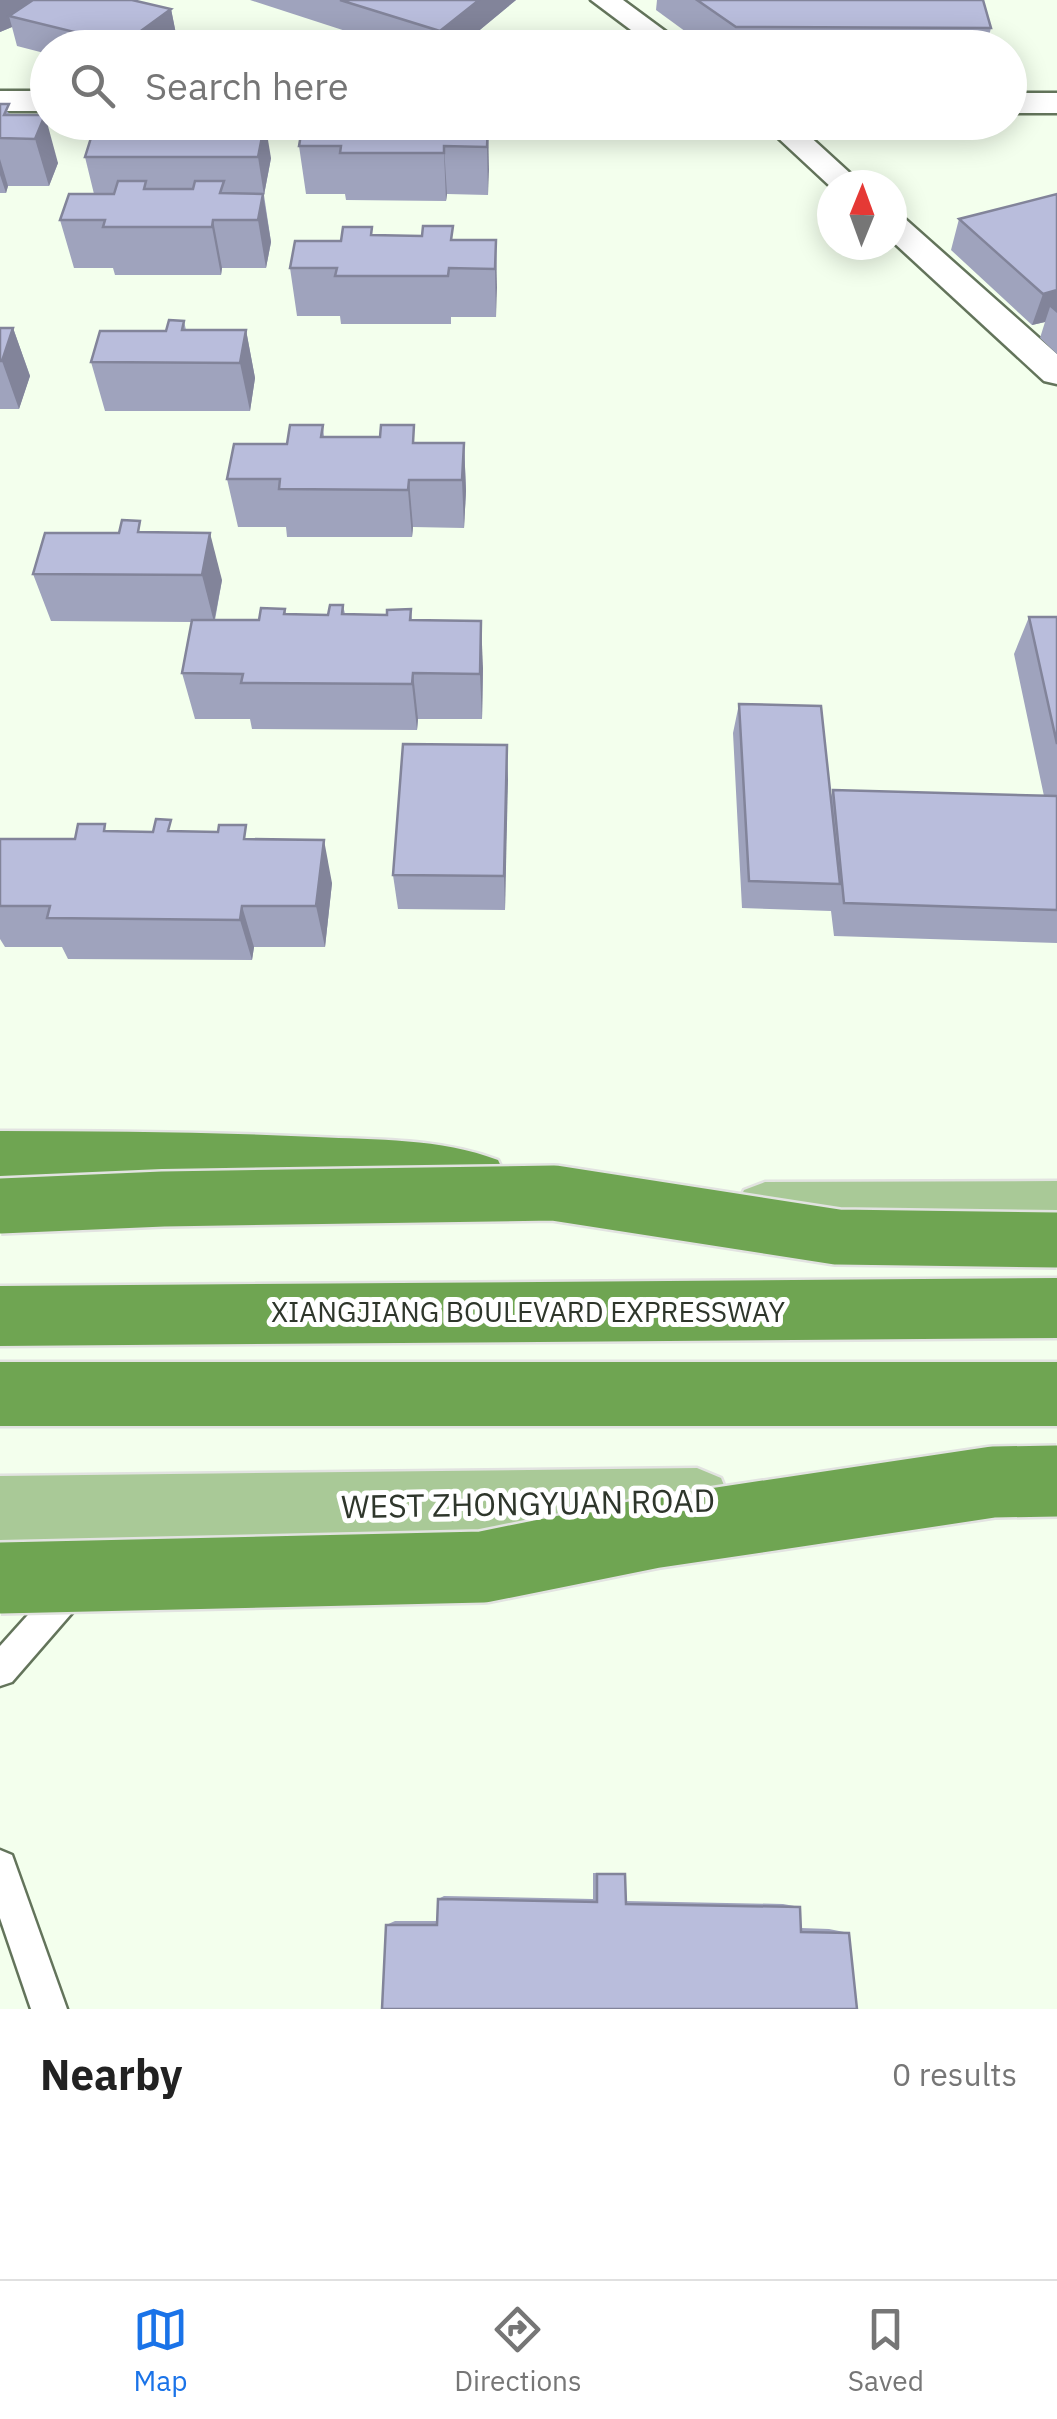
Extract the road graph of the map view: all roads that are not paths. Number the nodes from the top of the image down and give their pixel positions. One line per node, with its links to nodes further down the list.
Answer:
1 (605, 0): 2 (street)
2 (648, 30)
3 (0, 100): 4 (street)
4 (30, 101)
5 (1027, 103): 6 (street)
6 (1057, 103)
7 (797, 140): 8 (street)
8 (831, 170)
9 (907, 238): 10 (street)
10 (1057, 373)
11 (0, 1158): 12 (highway, bridge)
12 (554, 1193): 13 (highway, bridge); 15 (highway, bridge)
13 (0, 1209): 14 (main road)
14 (1057, 1209)
15 (1057, 1240)
16 (1057, 1308): 17 (highway, XIANGJIANG BOULEVARD EXPRESSWAY)
17 (0, 1316)
18 (0, 1394): 19 (highway)
19 (1057, 1394)
20 (1057, 1482): 24 (highway, bridge)
21 (1057, 1498): 22 (main road, WEST ZHONGYUAN ROAD)
22 (144, 1508): 23 (main road, WEST ZHONGYUAN ROAD); 25 (lane)
23 (0, 1510)
24 (1, 1578)
25 (0, 1670)
26 (0, 1866): 27 (lane)
27 (49, 2009)

